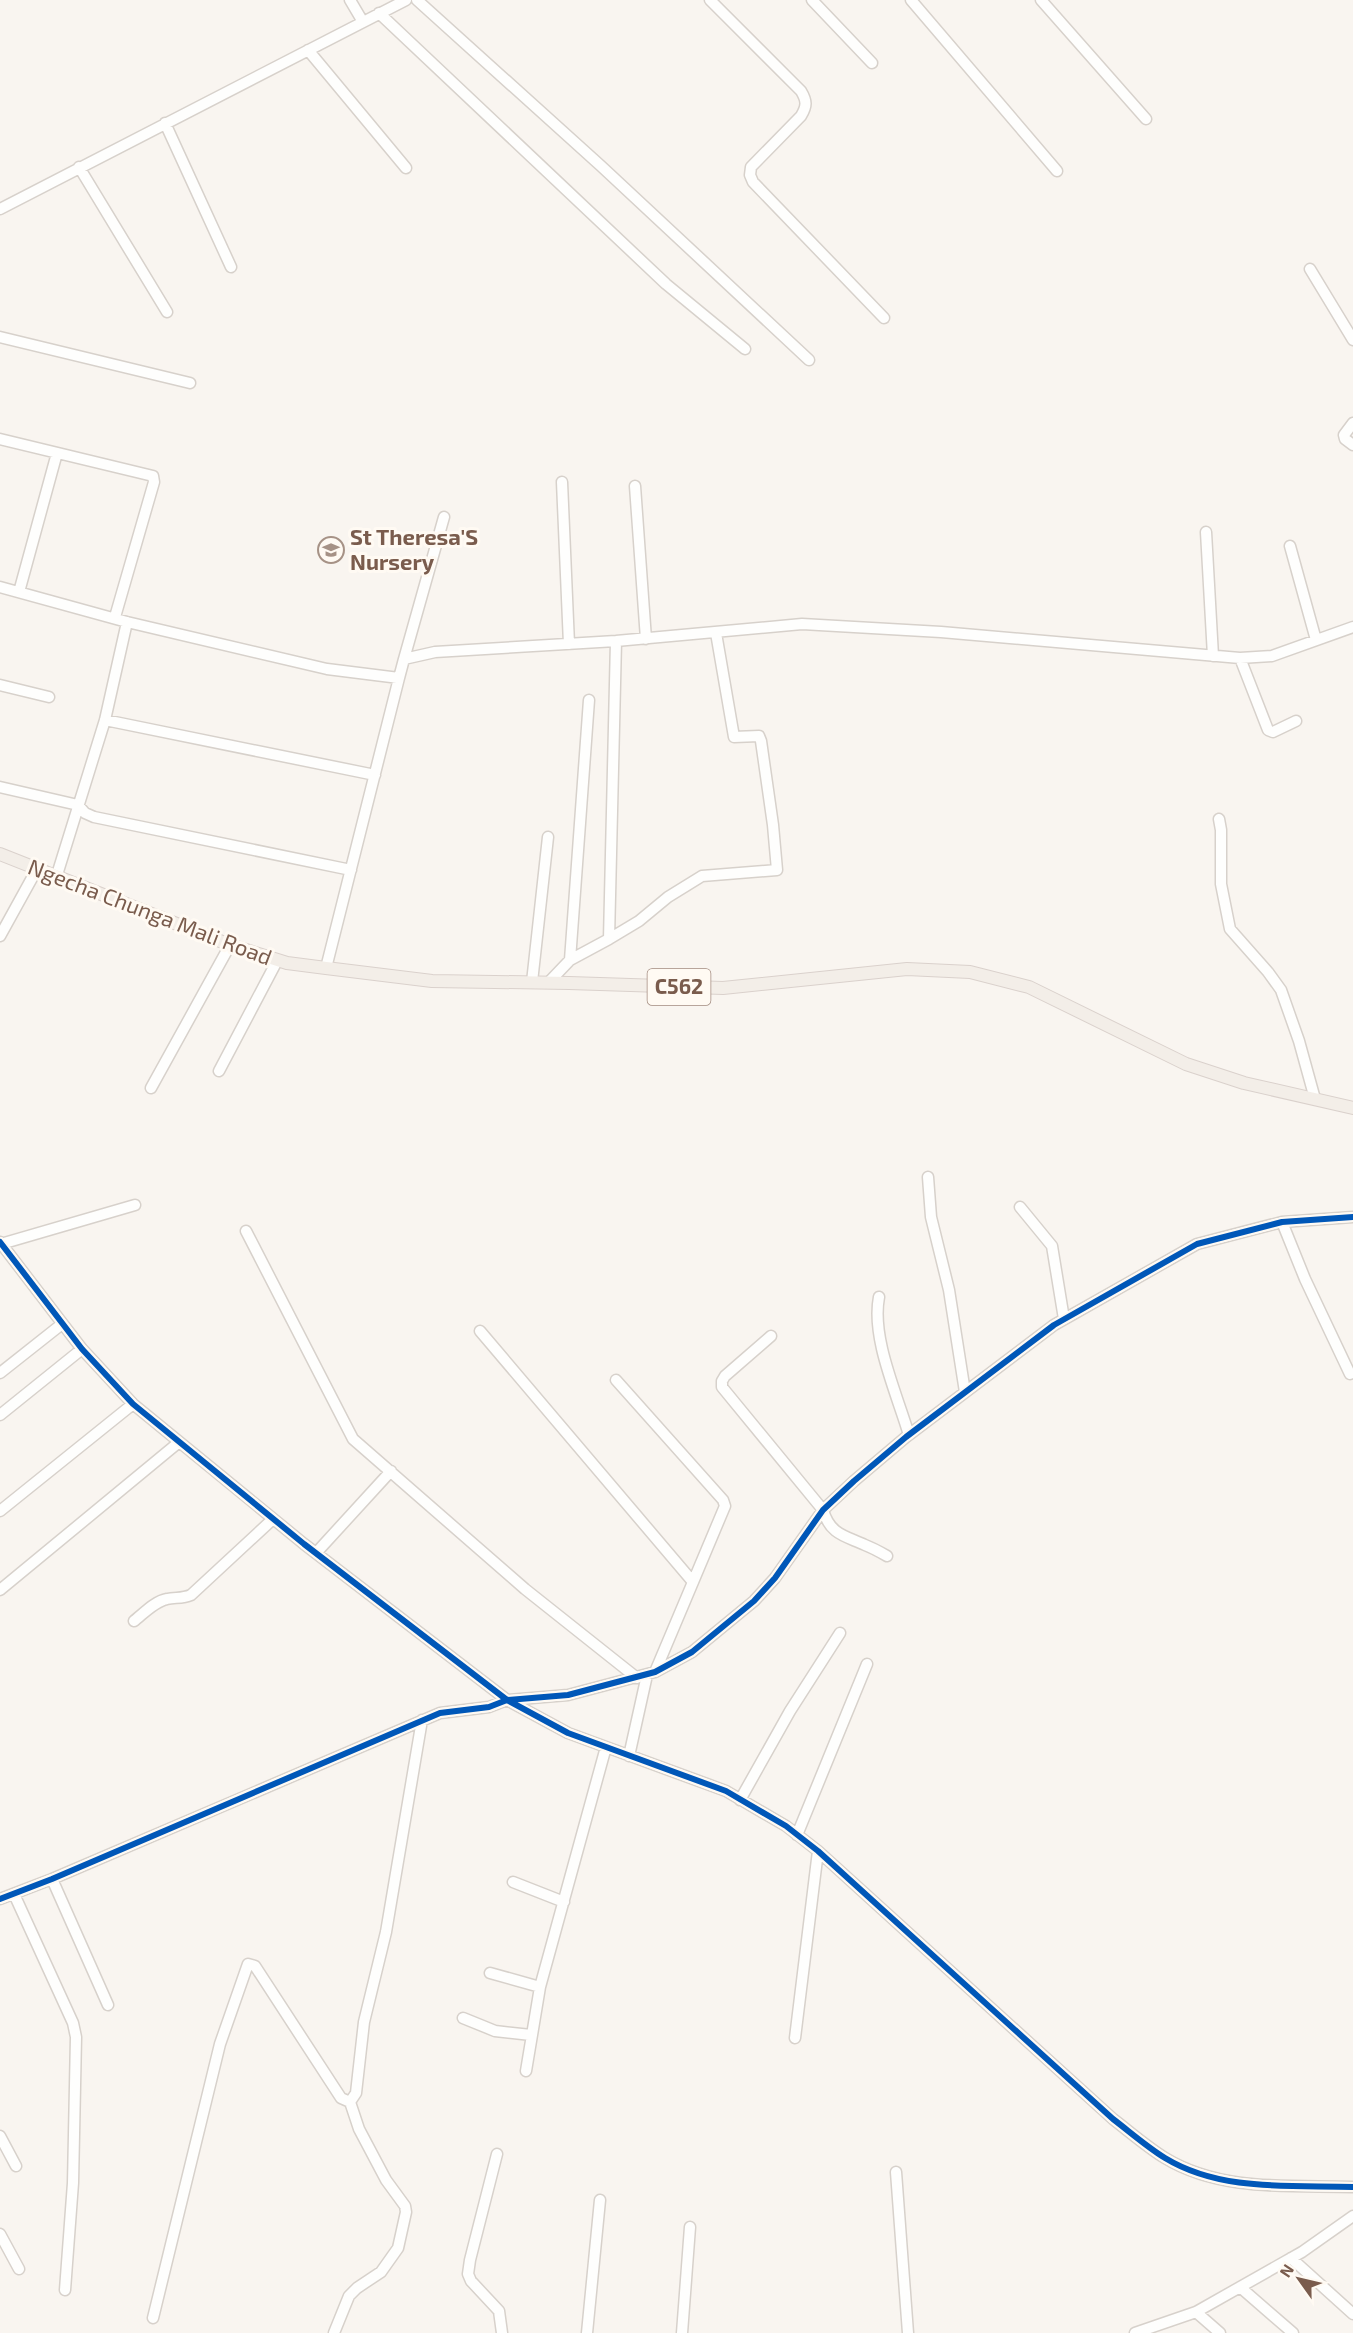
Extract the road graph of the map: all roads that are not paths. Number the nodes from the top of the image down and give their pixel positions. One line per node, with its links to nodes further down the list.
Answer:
1 (350, 0): 9 (street)
2 (406, 0): 8 (street)
3 (417, 0): 25 (street)
4 (710, 0): 21 (street)
5 (812, 0): 11 (street)
6 (911, 0): 16 (street)
7 (1041, 0): 12 (street)
8 (380, 14): 9 (street); 24 (street)
9 (363, 22): 10 (street)
10 (308, 50): 13 (street); 15 (street)
11 (872, 63)
12 (1146, 119)
13 (165, 123): 14 (street); 18 (street)
14 (79, 167): 17 (street); 20 (street)
15 (406, 168)
16 (1057, 171)
17 (0, 209)
18 (231, 267)
19 (1310, 269): 23 (street)
20 (168, 312)
21 (884, 318)
22 (0, 337): 26 (street)
23 (1353, 340)
24 (745, 349)
25 (809, 360)
26 (190, 383)
27 (1353, 423): 29 (street)
28 (0, 439): 30 (street)
29 (1353, 445)
30 (57, 453): 37 (street); 38 (street)
31 (562, 483): 45 (street)
32 (635, 486): 42 (street)
33 (444, 517): 47 (street)
34 (1206, 532): 46 (street)
35 (1290, 546): 43 (street)
36 (0, 587): 37 (street)
37 (19, 592): 38 (street)
38 (115, 617): 39 (street)
39 (127, 622): 49 (street); 53 (street)
40 (1353, 627): 43 (street)
41 (716, 633): 42 (street); 46 (street); 65 (street)
42 (646, 639): 44 (street)
43 (1316, 640): 48 (street)
44 (616, 641): 45 (street); 65 (street)
45 (569, 644): 47 (street)
46 (1213, 656): 48 (street)
47 (404, 658): 49 (street)
48 (1240, 658): 54 (street)
49 (399, 678): 55 (street)
50 (0, 685): 51 (street)
51 (49, 697)
52 (589, 700): 67 (street)
53 (105, 720): 55 (street); 57 (street)
54 (1296, 721)
55 (375, 775): 62 (street)
56 (0, 787): 57 (street)
57 (78, 806): 62 (street); 63 (street)
58 (1219, 819): 74 (street)
59 (548, 837): 70 (street)
60 (0, 854): 61 (main road, Ngecha Chunga Mali Road / C562)
61 (37, 869): 63 (main road, Ngecha Chunga Mali Road / C562); 64 (street)
62 (351, 870): 69 (street)
63 (56, 878): 66 (main road, Ngecha Chunga Mali Road / C562)
64 (0, 936)
65 (609, 939): 67 (street)
66 (230, 945): 68 (main road, Ngecha Chunga Mali Road / C562); 73 (street)
67 (570, 960): 71 (street)
68 (277, 961): 69 (main road, Ngecha Chunga Mali Road / C562); 72 (street)
69 (326, 969): 70 (main road, Ngecha Chunga Mali Road / C562)
70 (532, 982): 71 (main road, Ngecha Chunga Mali Road / C562)
71 (549, 982): 74 (main road, Ngecha Chunga Mali Road / C562)
72 (219, 1071)
73 (151, 1088)
74 (1315, 1099): 75 (main road, Ngecha Chunga Mali Road / C562)
75 (1353, 1108)
76 (928, 1177): 92 (street)
77 (135, 1205): 82 (street)
78 (1020, 1207): 84 (street)
79 (1353, 1217): 80 (street)
80 (1282, 1222): 84 (street); 90 (street)
81 (246, 1231): 97 (street)
82 (1, 1243): 85 (street)
83 (879, 1297): 95 (street)
84 (1064, 1319): 92 (street)
85 (62, 1324): 88 (street); 89 (street)
86 (480, 1330): 103 (street)
87 (771, 1336): 98 (street)
88 (82, 1349): 93 (street); 94 (street)
89 (0, 1373)
90 (1350, 1374)
91 (615, 1380): 103 (street)
92 (965, 1392): 95 (street)
93 (133, 1404): 96 (street); 99 (street)
94 (0, 1415)
95 (909, 1435): 98 (street)
96 (178, 1443): 100 (street); 104 (street)
97 (391, 1471): 101 (street); 108 (street)
98 (823, 1510): 102 (street); 108 (street)
99 (0, 1511)
100 (273, 1520): 101 (street); 105 (street)
101 (316, 1553): 109 (street)
102 (887, 1556)
103 (693, 1582): 108 (street)
104 (0, 1590)
105 (134, 1622)
106 (840, 1633): 113 (street)
107 (867, 1664): 114 (street)
108 (646, 1675): 109 (street); 112 (street)
109 (507, 1700): 110 (street); 111 (street)
110 (422, 1720): 116 (street); 128 (street)
111 (606, 1747): 112 (street); 120 (street)
112 (629, 1756): 113 (street)
113 (740, 1800): 114 (street)
114 (797, 1835): 115 (street)
115 (818, 1851): 126 (street); 133 (street)
116 (52, 1879): 118 (street); 123 (street)
117 (513, 1882): 120 (street)
118 (14, 1894): 119 (street); 141 (street)
119 (0, 1899)
120 (564, 1902): 122 (street)
121 (490, 1973): 122 (street)
122 (540, 1987): 125 (street)
123 (108, 2005)
124 (463, 2018): 125 (street)
125 (531, 2035): 127 (street)
126 (795, 2038)
127 (526, 2071)
128 (351, 2102): 144 (street); 145 (street)
129 (0, 2136): 131 (street)
130 (497, 2154): 146 (street)
131 (16, 2166)
132 (896, 2172): 149 (street)
133 (1353, 2187)
134 (600, 2200): 147 (street)
135 (1353, 2216): 138 (street)
136 (690, 2227): 148 (street)
137 (0, 2234): 139 (street)
138 (1292, 2258): 140 (street); 143 (street)
139 (19, 2269)
140 (1240, 2288): 142 (street); 152 (street)
141 (65, 2290)
142 (1197, 2312): 150 (street); 151 (street)
143 (1353, 2314)
144 (153, 2318)
145 (334, 2333)
146 (502, 2333)
147 (587, 2333)
148 (681, 2333)
149 (908, 2333)
150 (1135, 2333)
151 (1220, 2333)
152 (1293, 2333)

